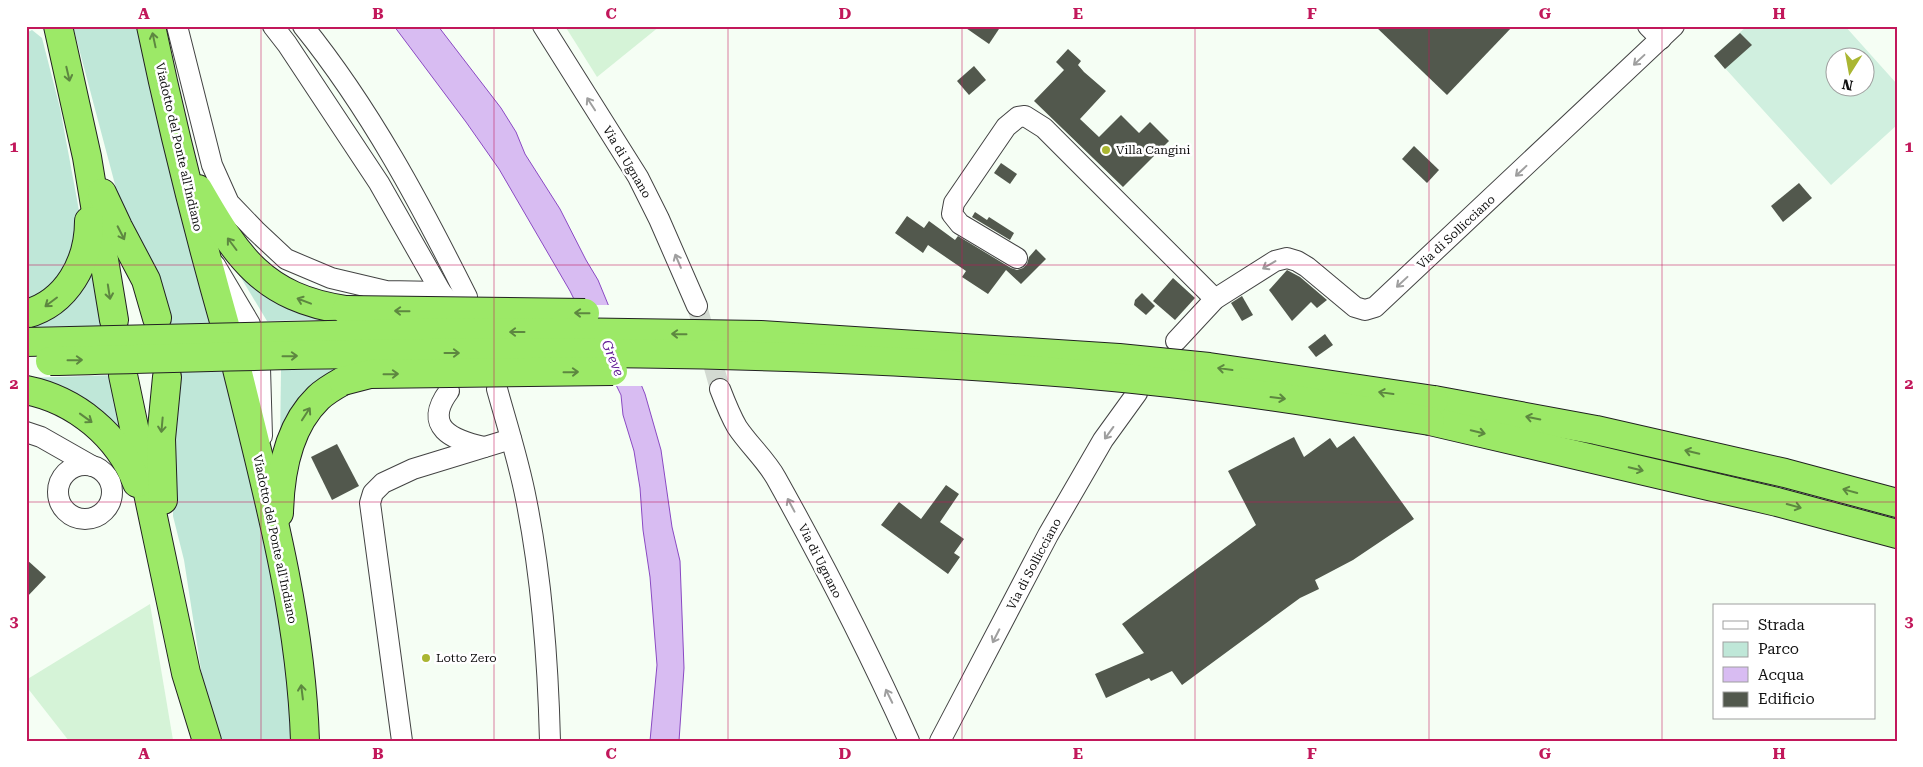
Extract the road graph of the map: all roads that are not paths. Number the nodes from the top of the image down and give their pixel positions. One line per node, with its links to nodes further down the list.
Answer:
1 (58, 26): 8 (highway, one-way to 8)
2 (151, 26): 9 (highway, Viadotto del Ponte all'Indiano, one-way to 2)
3 (177, 26): 11 (street)
4 (273, 26): 11 (street)
5 (303, 26): 11 (street)
6 (543, 26): 13 (street, Via di Ugnano, one-way to 6)
7 (1661, 30): 12 (street, Via di Sollicciano, one-way to 12)
8 (86, 157): 14 (highway, one-way to 14); 15 (highway, one-way to 15); 16 (highway, one-way to 16)
9 (181, 160): 17 (highway, Viadotto del Ponte all'Indiano); 23 (highway, one-way to 9, bridge)
10 (1017, 258): 12 (street)
11 (452, 297)
12 (1215, 299): 18 (street, Via di Sollicciano)
13 (697, 306)
14 (26, 314)
15 (157, 318)
16 (114, 320)
17 (237, 324)
18 (1176, 341)
19 (26, 342): 23 (highway, one-way to 19, bridge)
20 (26, 361): 23 (highway, one-way to 23, bridge)
21 (248, 369): 38 (highway, Viadotto del Ponte all'Indiano)
22 (123, 375): 39 (highway)
23 (1124, 376): 29 (highway, bridge); 38 (highway, one-way to 23, bridge); 48 (street, Via di Sollicciano, one-way to 48)
24 (166, 377): 43 (highway, one-way to 43)
25 (497, 389): 31 (street)
26 (720, 389): 47 (street, Via di Ugnano, one-way to 26)
27 (26, 390): 39 (highway, one-way to 39)
28 (448, 391): 32 (street)
29 (1432, 410): 36 (highway, one-way to 29); 37 (highway, one-way to 37)
30 (26, 432): 33 (street)
31 (511, 439): 32 (street); 46 (street)
32 (484, 447): 45 (street)
33 (63, 450): 34 (street); 35 (street)
34 (92, 466): 35 (street); 35 (street)
35 (68, 471)
36 (1897, 503)
37 (1897, 534)
38 (278, 542): 44 (highway, Viadotto del Ponte all'Indiano, one-way to 38)
39 (165, 576): 40 (highway)
40 (186, 673): 41 (highway); 42 (highway)
41 (196, 741)
42 (207, 741)
43 (212, 741)
44 (305, 741)
45 (402, 741)
46 (550, 741)
47 (909, 741)
48 (940, 741)

